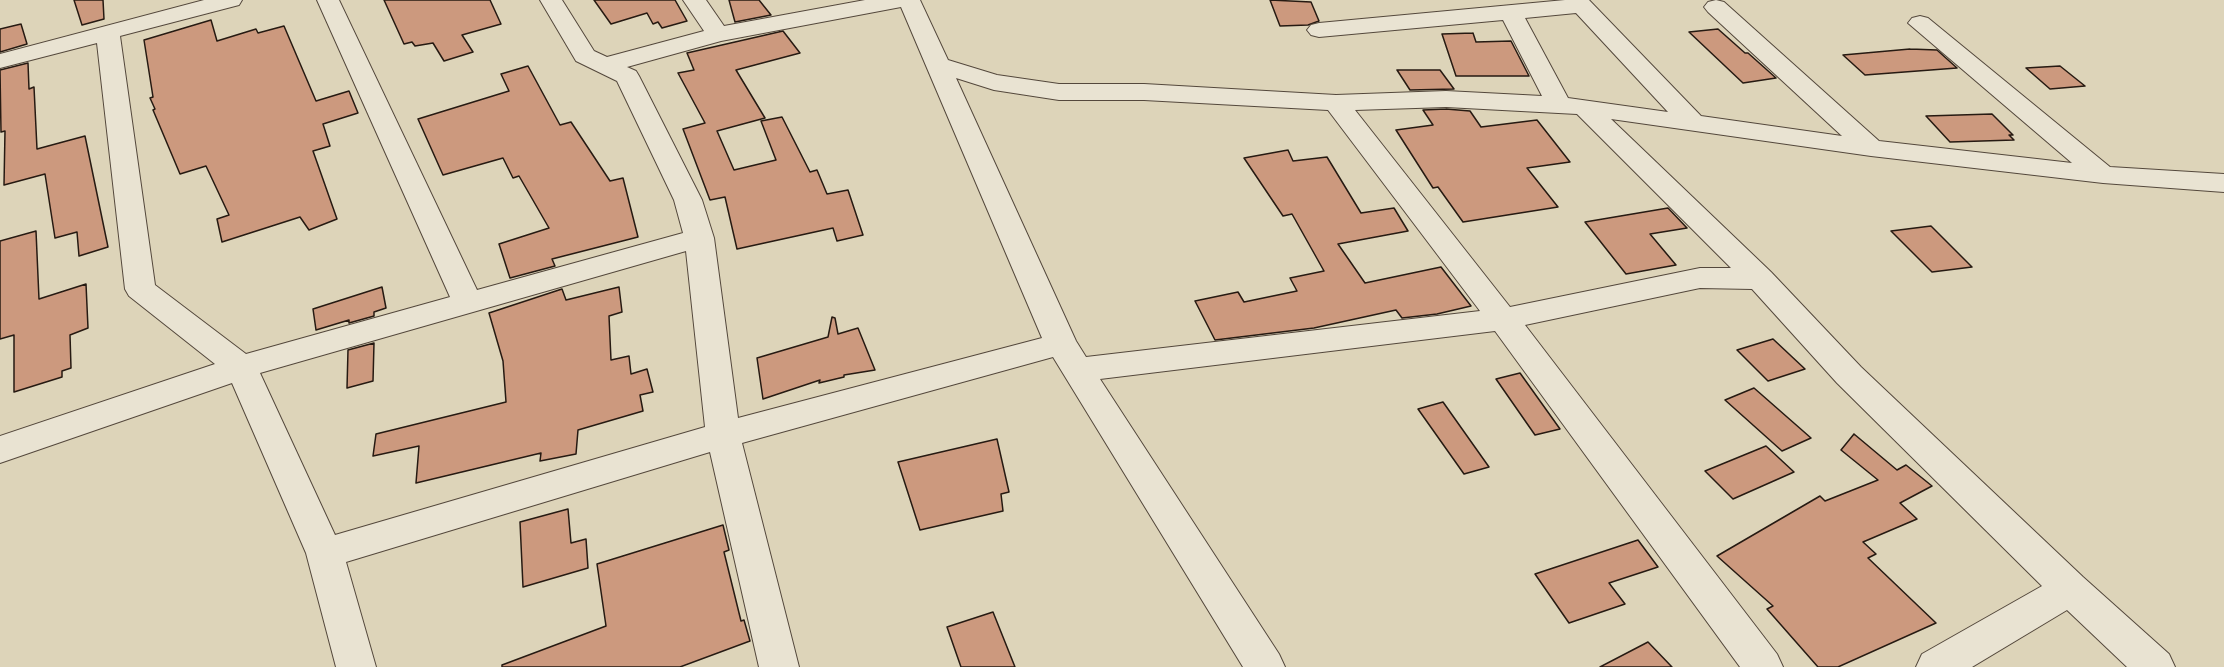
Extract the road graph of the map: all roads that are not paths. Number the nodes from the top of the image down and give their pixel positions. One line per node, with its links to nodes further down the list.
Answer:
1 (231, 0): 12 (street)
2 (327, 0): 25 (street)
3 (551, 0): 15 (street)
4 (694, 0): 13 (street)
5 (902, 0): 13 (street)
6 (909, 0): 16 (street)
7 (1579, 3): 9 (street); 19 (street)
8 (1716, 7): 20 (street)
9 (1510, 12): 11 (street); 18 (street)
10 (1920, 23): 21 (street)
11 (1319, 30)
12 (108, 32): 14 (street); 28 (street)
13 (718, 34): 15 (street)
14 (0, 61)
15 (605, 65): 23 (street)
16 (938, 65): 17 (street); 27 (street)
17 (1336, 103): 18 (street); 26 (street)
18 (1572, 106): 19 (street); 24 (street)
19 (1691, 121): 20 (street)
20 (1871, 148): 21 (street)
21 (2103, 175): 22 (street)
22 (2224, 183)
23 (699, 238): 25 (street); 29 (street)
24 (1760, 279): 26 (street); 32 (street)
25 (467, 302): 28 (street)
26 (1503, 319): 27 (street); 36 (street)
27 (1069, 357): 29 (street); 35 (street)
28 (240, 367): 30 (street); 31 (street)
29 (723, 435): 31 (street); 34 (street)
30 (0, 450)
31 (325, 552): 33 (street)
32 (2070, 589): 37 (street); 38 (street)
33 (356, 667)
34 (779, 667)
35 (1265, 667)
36 (1763, 667)
37 (1936, 667)
38 (2155, 667)

